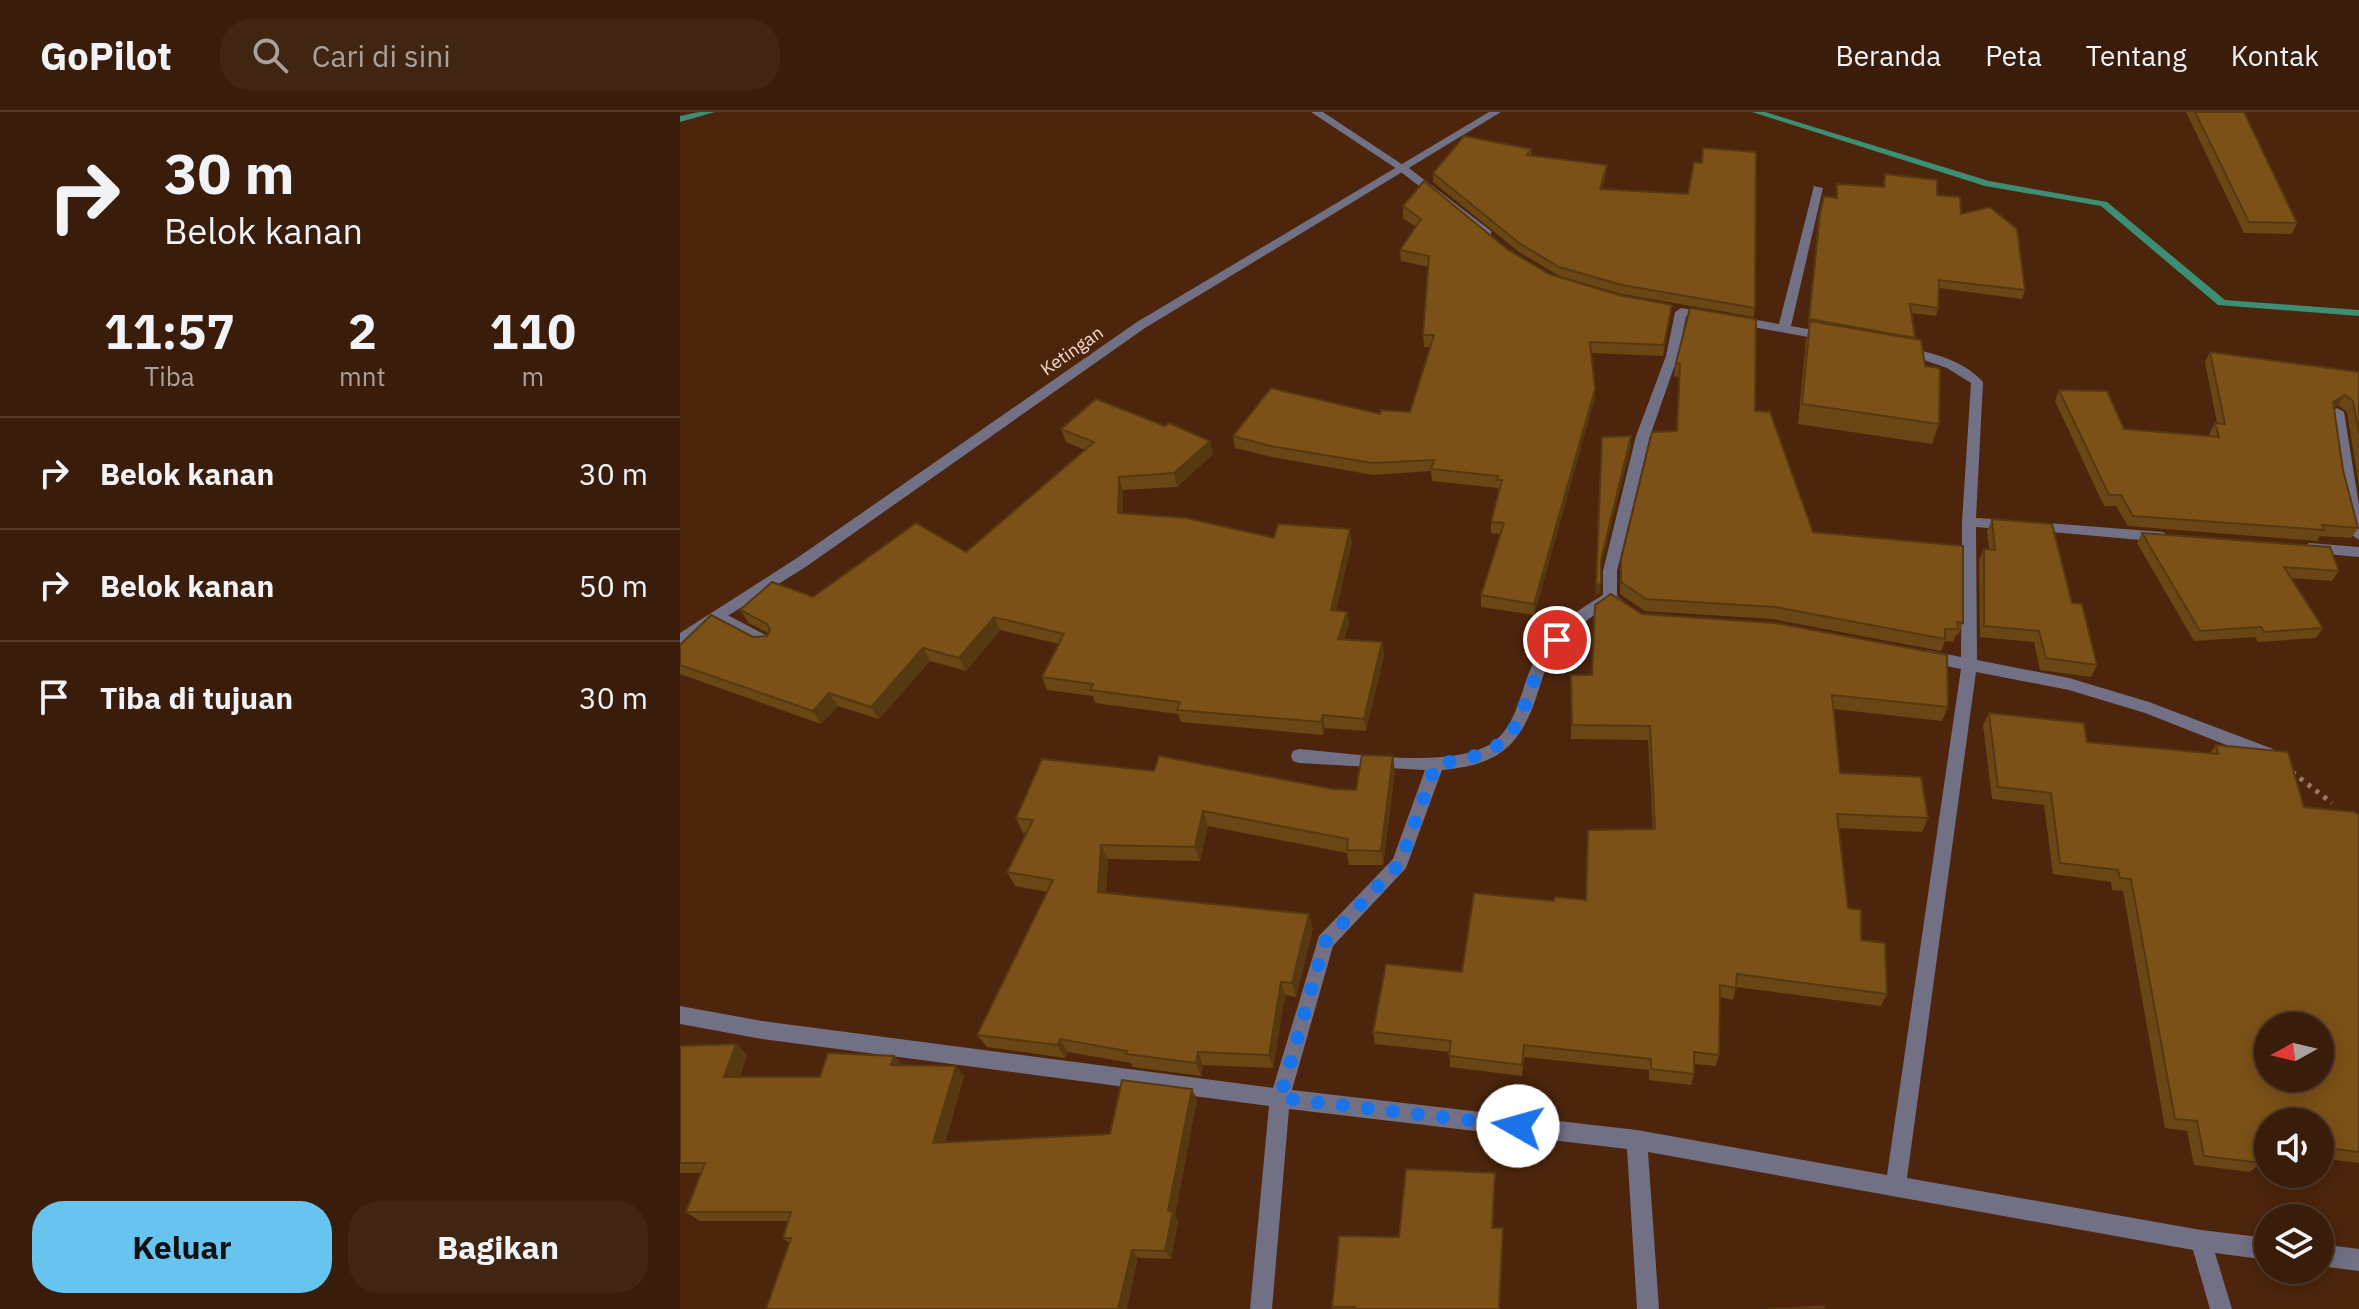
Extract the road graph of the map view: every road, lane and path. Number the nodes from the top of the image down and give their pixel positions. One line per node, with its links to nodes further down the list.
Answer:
1 (1316, 112): 3 (street)
2 (1496, 112): 3 (street, Ketingan)
3 (1401, 167): 5 (street); 18 (street, Ketingan)
4 (1818, 188): 8 (street)
5 (1502, 246)
6 (1666, 309): 7 (street)
7 (1681, 312): 8 (street); 17 (street)
8 (1784, 328): 9 (street)
9 (1841, 339)
10 (1884, 347): 12 (street)
11 (2337, 412): 13 (street)
12 (1969, 522): 14 (street); 23 (street)
13 (2359, 535)
14 (2172, 538)
15 (2297, 547): 16 (street)
16 (2359, 552)
17 (1610, 598): 19 (street); 26 (street)
18 (718, 616): 20 (street, Ketingan); 21 (street)
19 (1641, 619)
20 (680, 640)
21 (768, 643)
22 (1909, 653): 23 (street)
23 (1969, 664): 24 (street); 31 (street)
24 (2267, 754): 27 (path)
25 (1299, 756): 26 (street)
26 (1436, 764): 29 (street)
27 (2332, 803)
28 (682, 1019): 29 (street)
29 (1280, 1098): 30 (street); 36 (street)
30 (1637, 1140): 31 (street); 37 (street)
31 (1896, 1186): 32 (street)
32 (2201, 1241): 33 (street); 38 (street)
33 (2254, 1247)
34 (2334, 1257): 35 (street)
35 (2359, 1260)
36 (1261, 1309)
37 (1648, 1309)
38 (2221, 1309)

